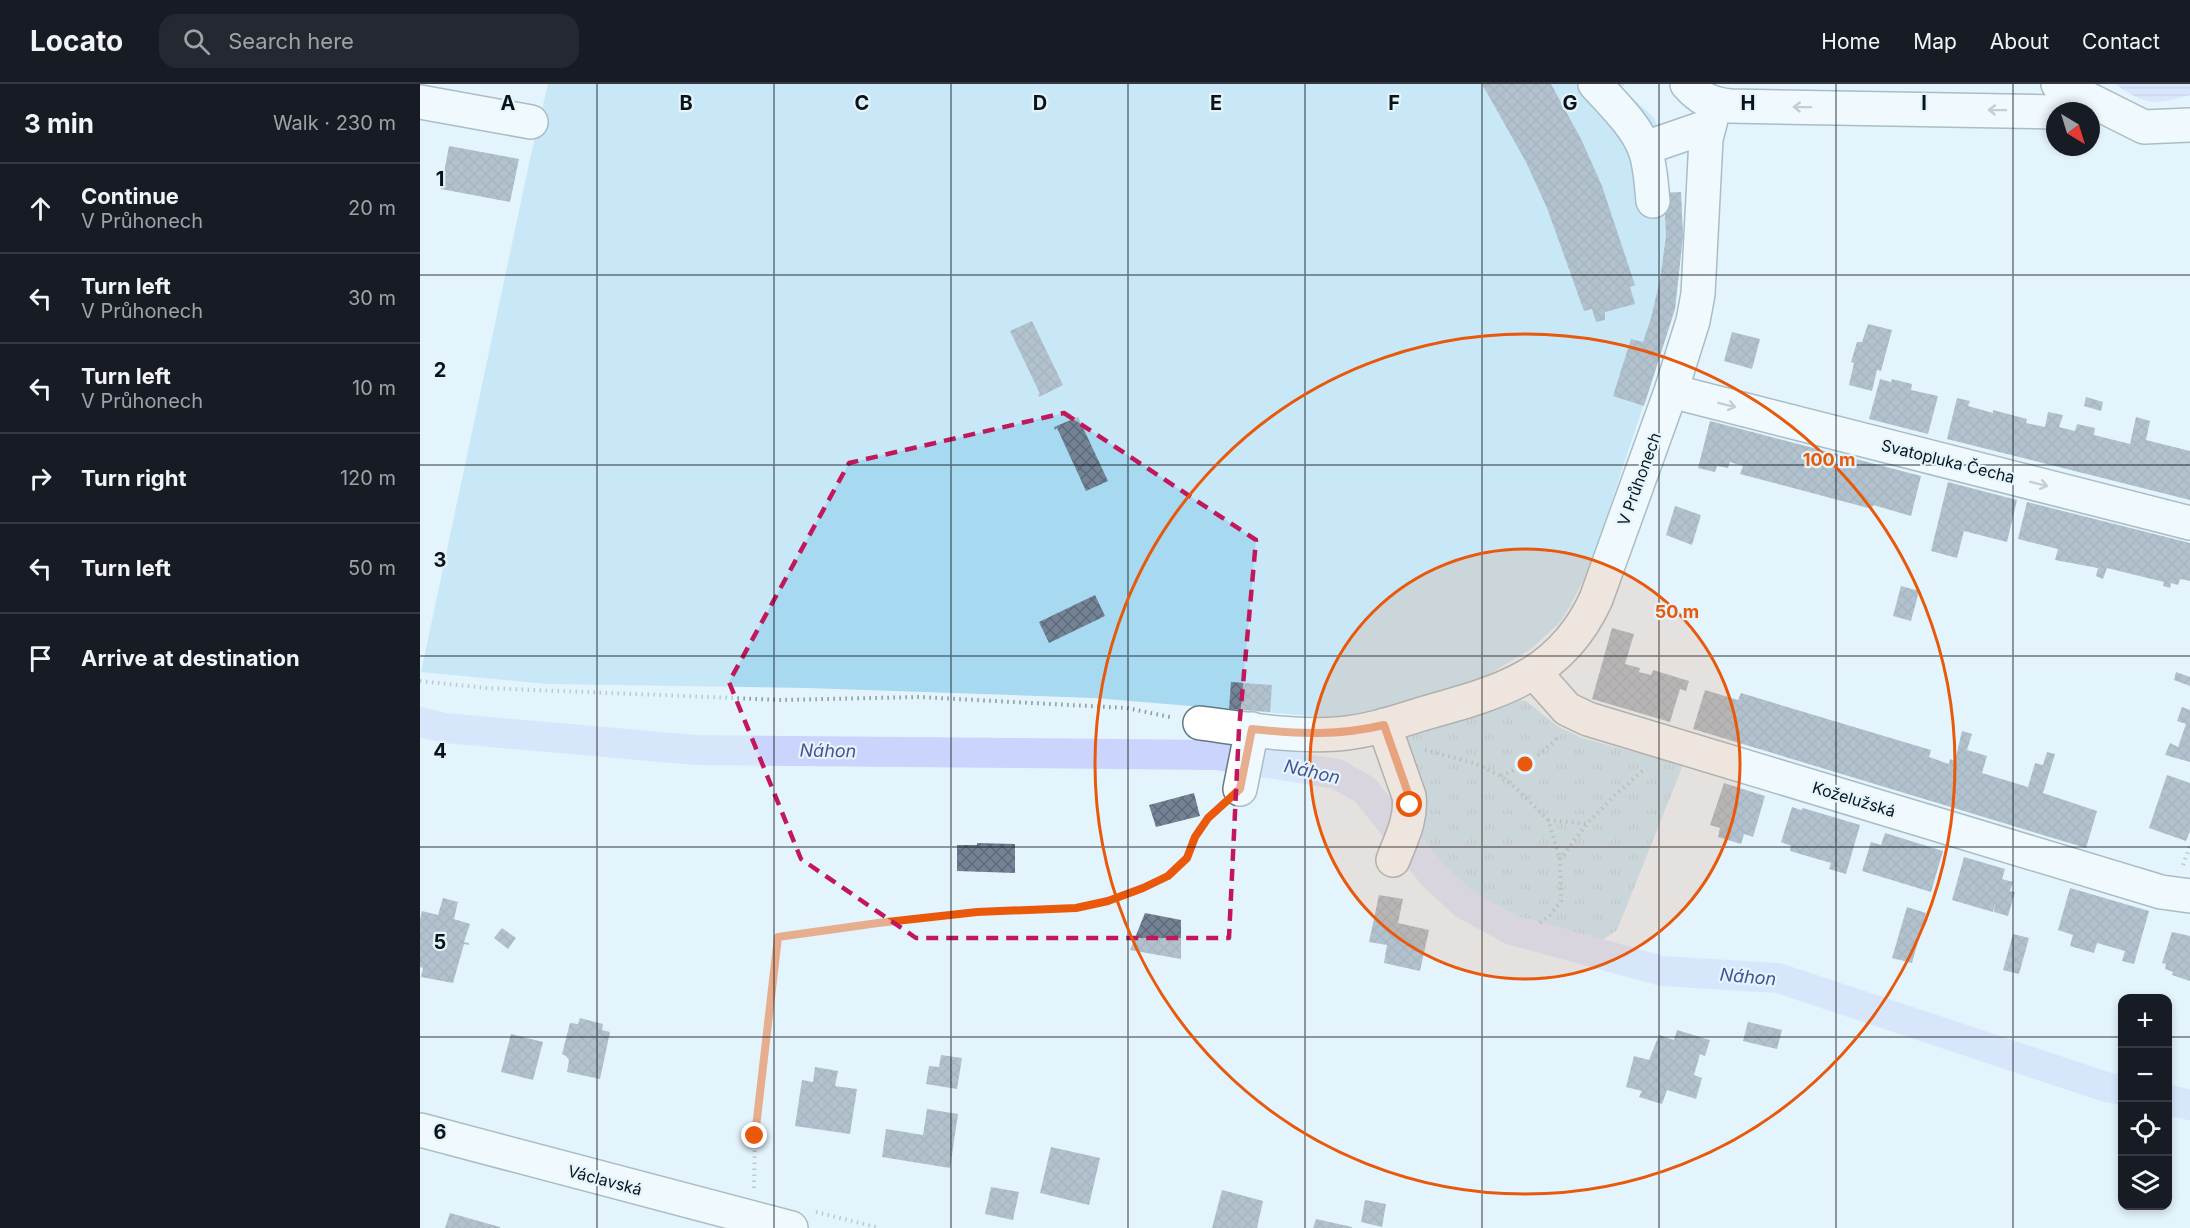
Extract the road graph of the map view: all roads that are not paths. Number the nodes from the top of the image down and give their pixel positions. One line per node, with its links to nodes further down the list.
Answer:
1 (1595, 84): 11 (street)
2 (1687, 84): 6 (street)
3 (2058, 84): 10 (street)
4 (420, 102): 8 (street)
5 (2046, 112): 6 (street, one-way to 6)
6 (1712, 115): 11 (street); 13 (street, V Průhonech)
7 (2100, 119): 10 (street)
8 (531, 122)
9 (2190, 125): 10 (street)
10 (2144, 127)
11 (1645, 148): 12 (street)
12 (1653, 201)
13 (1671, 391): 14 (street, Svatopluka Čecha, one-way to 14); 15 (street, V Průhonech)
14 (2190, 523)
15 (1535, 673): 17 (street, V Průhonech); 21 (street, Koželužská)
16 (1200, 723): 18 (street, V Průhonech)
17 (1387, 733): 18 (street, V Průhonech); 20 (street)
18 (1251, 738): 19 (street)
19 (1240, 789)
20 (1393, 860)
21 (2190, 895)
22 (420, 1130): 23 (street, Václavská)
23 (791, 1228)

